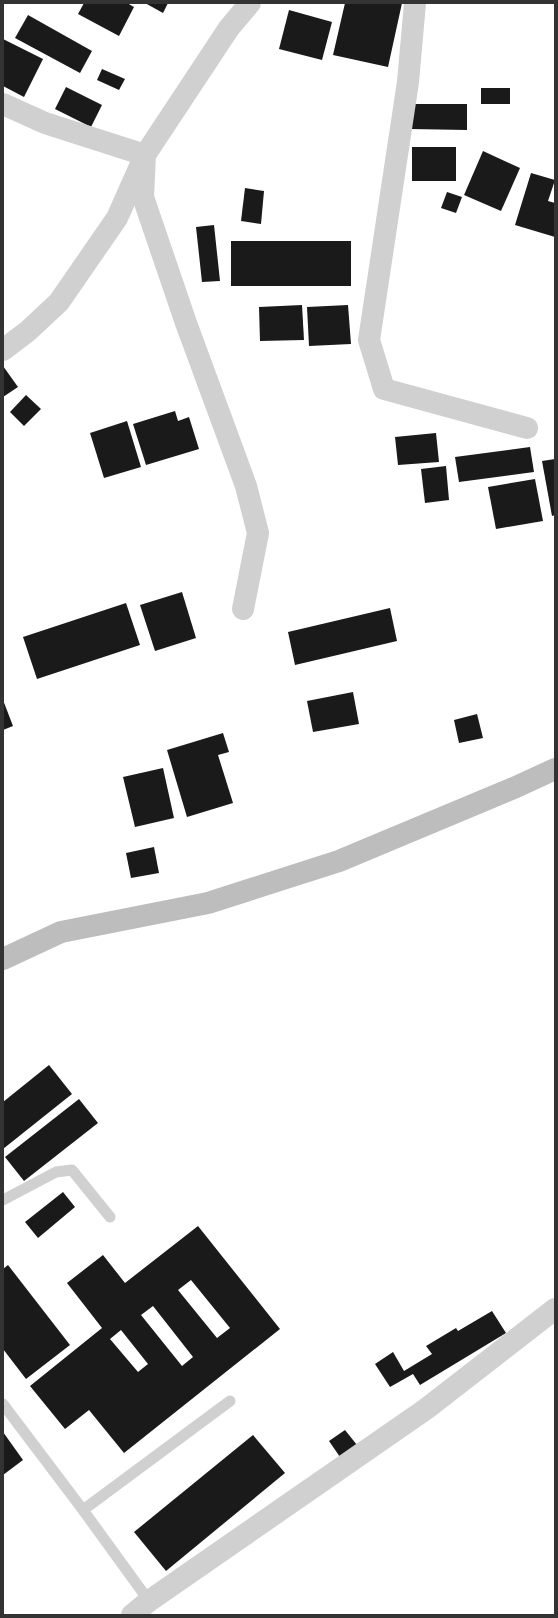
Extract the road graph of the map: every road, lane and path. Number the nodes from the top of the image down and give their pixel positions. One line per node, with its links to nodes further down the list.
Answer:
1 (250, 3): 4 (street)
2 (415, 3): 6 (street)
3 (3, 104): 4 (street)
4 (144, 155): 5 (street); 7 (street)
5 (3, 350)
6 (527, 428)
7 (243, 609)
8 (555, 770): 9 (street)
9 (3, 959)
10 (3, 1200): 11 (lane)
11 (110, 1217)
12 (555, 1309): 16 (street)
13 (230, 1401): 15 (lane)
14 (3, 1404): 15 (lane)
15 (84, 1510): 16 (lane)
16 (149, 1601): 17 (street)
17 (132, 1615)

